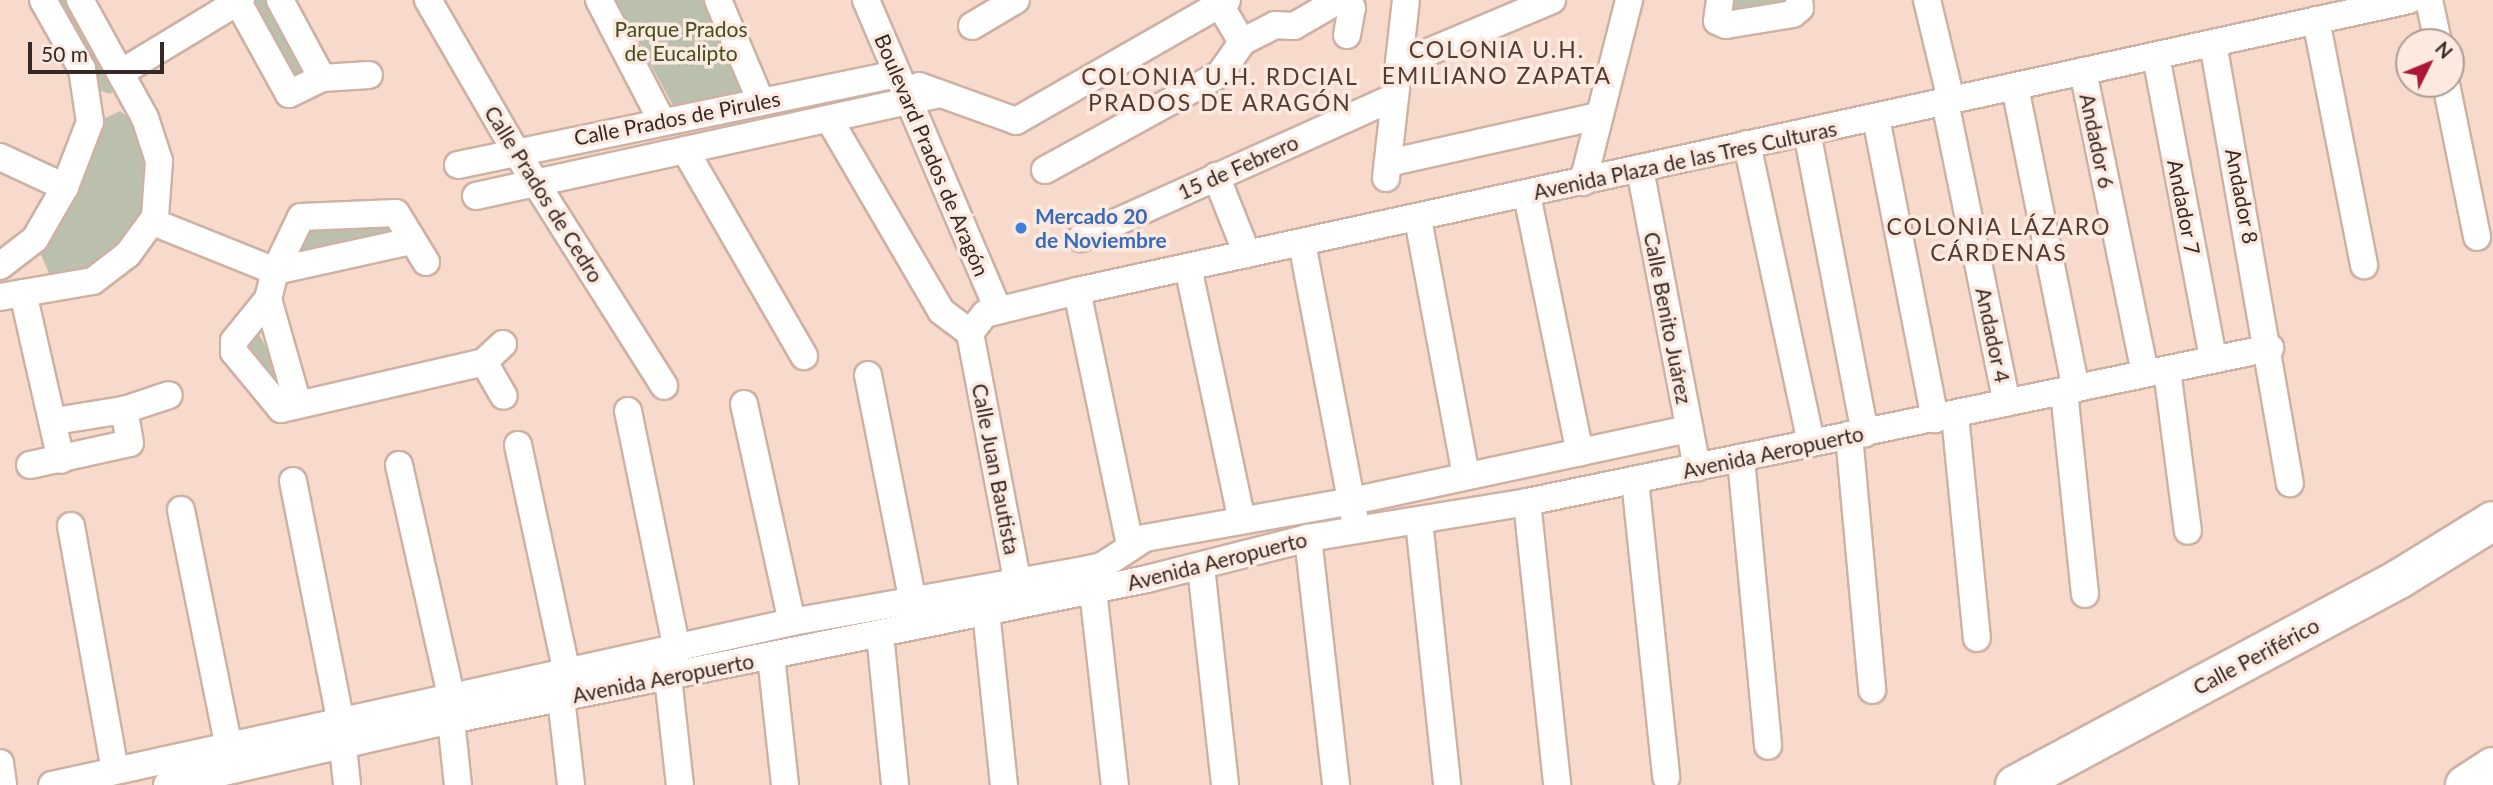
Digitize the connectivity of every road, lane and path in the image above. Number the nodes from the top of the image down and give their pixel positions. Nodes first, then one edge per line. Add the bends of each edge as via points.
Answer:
1 (43, 0) edge
2 (80, 0) edge
3 (280, 0) edge
4 (428, 0) edge
5 (599, 0) edge
6 (718, 0) edge
7 (866, 0) edge
8 (1016, 0) edge
9 (1339, 0) edge
10 (1348, 0) edge
11 (1406, 0) edge
12 (1552, 0) edge
13 (1629, 0) edge
14 (1720, 0) edge
15 (1798, 0) edge
16 (1927, 0) edge
17 (2409, 0) edge
18 (2429, 0) edge
19 (239, 1) edge
20 (1224, 2) edge
21 (2356, 5) edge
22 (1189, 9) edge
23 (2316, 20) junction
24 (972, 26) dead end
25 (2435, 28) edge
26 (1347, 35) dead end
27 (1242, 42) junction
28 (2213, 43) junction
29 (2156, 56) junction
30 (1400, 64) junction
31 (2083, 71) junction
32 (122, 72) junction
33 (897, 74) junction
34 (369, 75) dead end
35 (322, 78) junction
36 (2015, 87) junction
37 (935, 95) junction
38 (1395, 97) junction
39 (2449, 98) edge
40 (908, 100) junction
41 (1948, 101) junction
42 (761, 102) junction
43 (1598, 116) junction
44 (145, 118) junction
45 (1876, 118) junction
46 (829, 119) junction
47 (662, 121) junction
48 (90, 122) junction
49 (1807, 132) junction
50 (1747, 144) junction
51 (515, 150) junction
52 (685, 150) junction
53 (0, 157) edge
54 (458, 165) dead end
55 (1640, 169) junction
56 (1045, 170) dead end
57 (1216, 176) junction
58 (536, 182) junction
59 (1583, 182) junction
60 (65, 187) junction
61 (1527, 195) junction
62 (476, 196) dead end
63 (1418, 219) junction
64 (153, 222) junction
65 (2477, 237) dead end
66 (1081, 238) dead end
67 (35, 239) junction
68 (1302, 243) junction
69 (1247, 254) junction
70 (2364, 265) dead end
71 (0, 266) edge
72 (1188, 267) junction
73 (275, 271) junction
74 (63, 289) junction
75 (1077, 291) junction
76 (12, 295) edge
77 (268, 299) junction
78 (998, 310) junction
79 (970, 333) junction
80 (502, 344) dead end
81 (2270, 348) junction
82 (804, 356) dead end
83 (2213, 359) junction
84 (484, 362) junction
85 (2156, 372) junction
86 (868, 375) dead end
87 (664, 386) dead end
88 (2070, 390) junction
89 (169, 395) dead end
90 (504, 396) dead end
91 (2007, 403) junction
92 (298, 404) junction
93 (744, 404) dead end
94 (124, 410) junction
95 (628, 411) dead end
96 (1945, 417) junction
97 (55, 421) junction
98 (1689, 429) junction
99 (1857, 434) junction
100 (1811, 443) junction
101 (518, 445) dead end
102 (1580, 453) junction
103 (1741, 459) junction
104 (61, 460) junction
105 (30, 465) dead end
106 (399, 465) dead end
107 (1697, 468) junction
108 (1466, 475) junction
109 (1635, 480) junction
110 (293, 481) dead end
111 (2290, 483) dead end
112 (1352, 500) junction
113 (1527, 502) junction
114 (181, 510) dead end
115 (1242, 520) junction
116 (1419, 521) junction
117 (2493, 521) edge
118 (71, 526) dead end
119 (2188, 531) dead end
120 (1357, 532) junction
121 (1308, 538) junction
122 (1130, 545) junction
123 (1201, 567) junction
124 (1093, 590) junction
125 (1019, 592) junction
126 (2085, 594) dead end
127 (912, 598) junction
128 (986, 611) junction
129 (792, 622) junction
130 (880, 634) junction
131 (1977, 638) dead end
132 (677, 650) junction
133 (771, 656) junction
134 (668, 677) junction
135 (564, 685) junction
136 (1872, 690) dead end
137 (451, 708) junction
138 (341, 732) junction
139 (228, 744) junction
140 (1768, 746) dead end
141 (0, 763) edge
142 (2493, 767) edge
143 (115, 770) junction
144 (1666, 777) dead end
145 (219, 778) edge
146 (4, 785) edge
147 (52, 785) edge
148 (167, 785) edge
149 (347, 785) edge
150 (458, 785) edge
151 (571, 785) edge
152 (680, 785) edge
153 (785, 785) edge
154 (895, 785) edge
155 (1004, 785) edge
156 (1115, 785) edge
157 (1225, 785) edge
158 (1336, 785) edge
159 (1447, 785) edge
160 (1557, 785) edge
161 (2015, 785) edge
162 (2465, 785) edge

1 - 48 street via 82,69
2 - 32 street
3 - 35 street
4 - 51 street, Calle Prados de Cedro
5 - 47 street
6 - 42 street
7 - 33 street, Boulevard Prados de Aragón
8 - 24 street
9 - 27 street via 1294,26 1275,25
10 - 26 street via 1352,8
11 - 30 street
12 - 30 street
13 - 43 street
14 - 15 street via 1717,21 1726,26 1793,14 1800,8
16 - 41 street, Andador 4
17 - 21 street, Avenida Plaza de las Tres Culturas
18 - 25 street
19 - 32 street
19 - 35 street via 287,92 293,94
20 - 22 street
20 - 27 street
21 - 23 street, Avenida Plaza de las Tres Culturas
22 - 37 street via 1016,121
23 - 28 street, Avenida Plaza de las Tres Culturas
23 - 70 street
27 - 56 street via 1220,74
28 - 29 street, Avenida Plaza de las Tres Culturas
28 - 81 street, Andador 8
29 - 31 street, Avenida Plaza de las Tres Culturas
29 - 83 street, Andador 7
30 - 38 street
31 - 36 street, Avenida Plaza de las Tres Culturas
31 - 85 street, Andador 6
32 - 44 street
33 - 37 street
33 - 40 street, Boulevard Prados de Aragón
33 - 42 street, Calle Prados de Pirules
34 - 35 street
36 - 41 street, Avenida Plaza de las Tres Culturas
36 - 88 street
37 - 40 street, Calle Prados de Pirules
38 - 43 street via 1387,172
38 - 57 street, 15 de Febrero
39 - 65 street
40 - 46 street, Calle Prados de Pirules
40 - 78 street, Boulevard Prados de Aragón
41 - 45 street, Avenida Plaza de las Tres Culturas
41 - 91 street, Andador 4
42 - 47 street, Calle Prados de Pirules
43 - 59 street
44 - 48 street via 119,100 99,109
44 - 64 street via 159,161 160,191
45 - 49 street, Avenida Plaza de las Tres Culturas
45 - 96 street
46 - 52 street, Calle Prados de Pirules
46 - 79 street via 941,311
47 - 51 street, Calle Prados de Pirules
48 - 60 street
49 - 50 street, Avenida Plaza de las Tres Culturas
49 - 99 street
50 - 55 street, Avenida Plaza de las Tres Culturas
50 - 100 street
51 - 54 street, Calle Prados de Pirules
51 - 58 street, Calle Prados de Cedro
52 - 58 street, Calle Prados de Pirules
52 - 82 street
53 - 60 street
55 - 59 street, Avenida Plaza de las Tres Culturas
55 - 98 street, Calle Benito Juárez
57 - 66 street, 15 de Febrero
57 - 69 street
58 - 62 street, Calle Prados de Pirules
58 - 87 street, Calle Prados de Cedro
59 - 61 street, Avenida Plaza de las Tres Culturas
60 - 67 street
61 - 63 street, Avenida Plaza de las Tres Culturas
61 - 102 street
63 - 68 street, Avenida Plaza de las Tres Culturas
63 - 108 street
64 - 73 street
64 - 74 street via 111,269 93,281
67 - 71 street
67 - 74 street via 36,272
68 - 69 street, Avenida Plaza de las Tres Culturas
68 - 112 street
69 - 72 street, Avenida Plaza de las Tres Culturas
72 - 75 street, Avenida Plaza de las Tres Culturas
72 - 115 street
73 - 73 street via 419,251 396,213 304,216
73 - 77 street
74 - 76 street
75 - 78 street, Avenida Plaza de las Tres Culturas
75 - 122 street
76 - 97 street
77 - 92 street
77 - 92 street via 232,348 277,407
78 - 79 street, Avenida Plaza de las Tres Culturas via 985,314
79 - 125 street, Calle Juan Bautista
80 - 84 street
81 - 83 street, Avenida Aeropuerto
81 - 111 street, Andador 8
83 - 85 street, Avenida Aeropuerto
84 - 90 street
84 - 92 street
85 - 88 street, Avenida Aeropuerto
85 - 119 street, Andador 6
86 - 127 street
88 - 91 street, Avenida Aeropuerto
88 - 126 street
89 - 94 street
91 - 96 street, Avenida Aeropuerto
93 - 129 street
94 - 97 street
94 - 104 street via 132,441
95 - 132 street
96 - 99 street, Avenida Aeropuerto
96 - 131 street
97 - 104 street
98 - 102 street, Avenida Aeropuerto
98 - 107 street, Calle Benito Juárez
99 - 100 street, Avenida Aeropuerto
99 - 136 street
100 - 103 street, Avenida Aeropuerto
101 - 135 street
102 - 108 street, Avenida Aeropuerto
103 - 107 street, Avenida Aeropuerto
103 - 140 street
104 - 105 street
106 - 137 street
107 - 109 street, Avenida Aeropuerto
108 - 112 street, Avenida Aeropuerto
109 - 113 street, Avenida Aeropuerto
109 - 144 street
110 - 138 street
112 - 115 street, Avenida Aeropuerto
112 - 120 street
113 - 116 street, Avenida Aeropuerto
113 - 160 street
114 - 139 street
115 - 122 street, Avenida Aeropuerto via 1144,538
116 - 120 street, Avenida Aeropuerto
116 - 159 street
117 - 161 highway, Calle Periférico via 2399,579
118 - 143 street
120 - 121 street, Avenida Aeropuerto
121 - 123 street, Avenida Aeropuerto
121 - 158 street
122 - 125 street, Avenida Aeropuerto via 1102,566
123 - 124 street, Avenida Aeropuerto
123 - 157 street
124 - 125 street, Avenida Aeropuerto
124 - 156 street
125 - 127 street, Avenida Aeropuerto
125 - 128 street, Avenida Aeropuerto
127 - 129 street, Avenida Aeropuerto
128 - 130 street, Avenida Aeropuerto
128 - 155 street
129 - 132 street, Avenida Aeropuerto
130 - 133 street, Avenida Aeropuerto
130 - 154 street
132 - 134 street
132 - 135 street, Avenida Aeropuerto
133 - 134 street, Avenida Aeropuerto
133 - 153 street
134 - 135 street, Avenida Aeropuerto
134 - 152 street
135 - 137 street, Avenida Aeropuerto
135 - 151 street
137 - 138 street, Avenida Aeropuerto
137 - 150 street
138 - 139 street, Avenida Aeropuerto
138 - 145 street, Avenida Aeropuerto
138 - 149 street
139 - 143 street, Avenida Aeropuerto
141 - 146 street
142 - 162 highway
143 - 147 street, Avenida Aeropuerto
145 - 148 street, Avenida Aeropuerto

